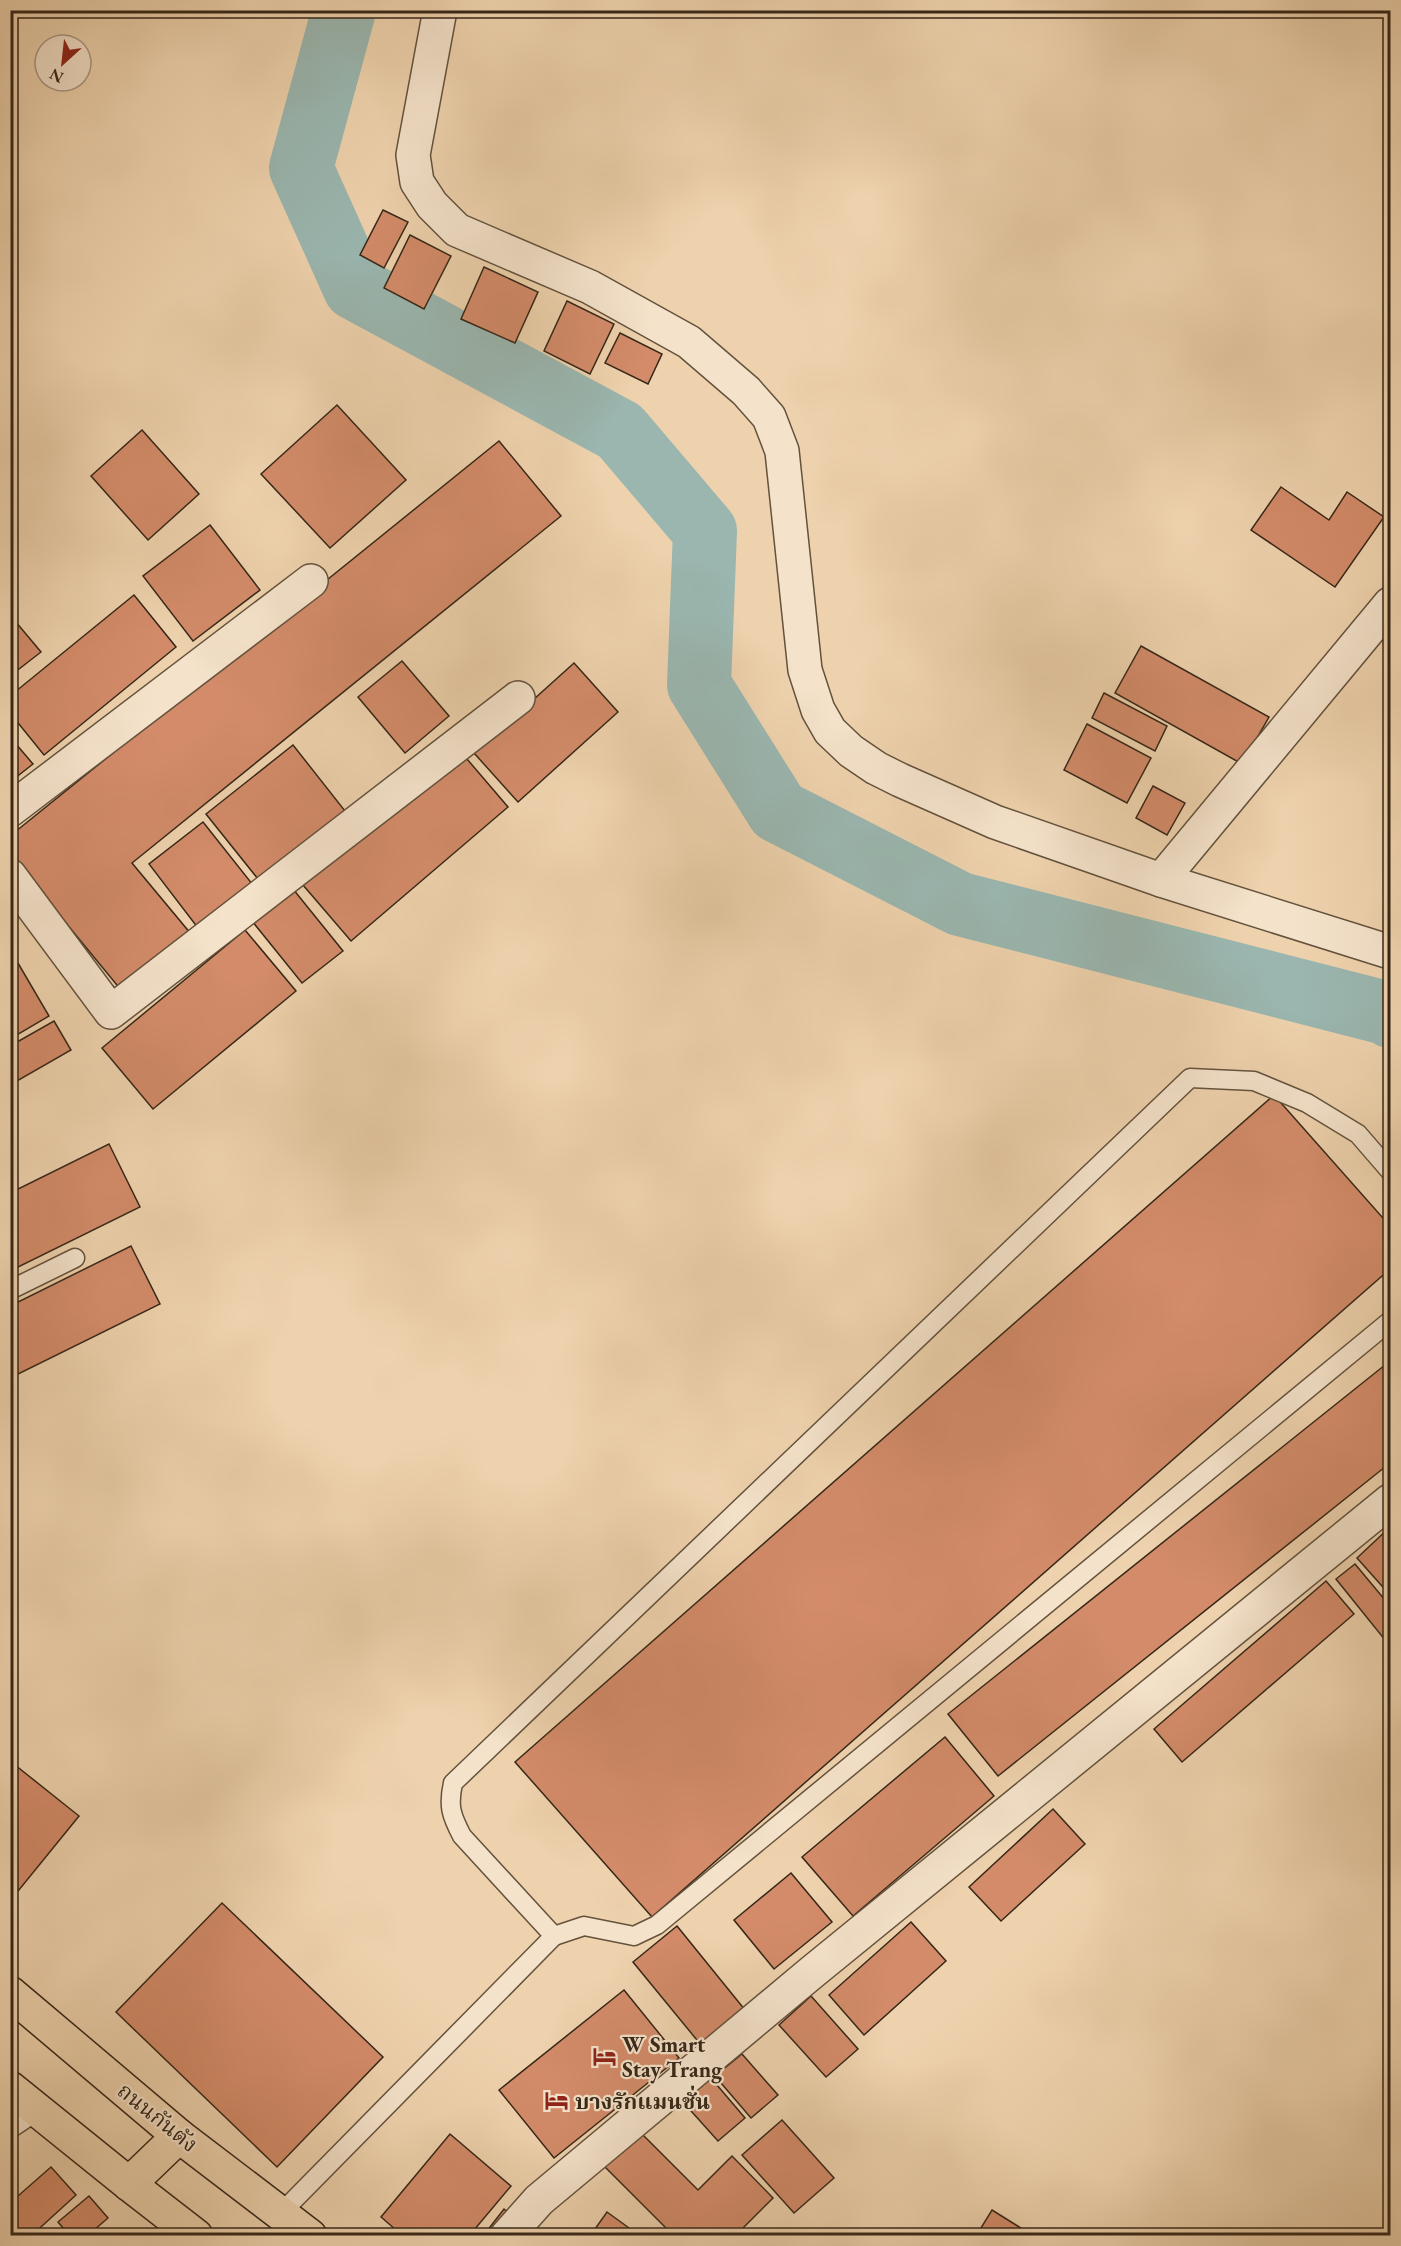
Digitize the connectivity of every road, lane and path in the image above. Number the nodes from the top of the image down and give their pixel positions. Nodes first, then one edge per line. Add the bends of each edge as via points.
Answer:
1 (440, 10) edge
2 (311, 581) dead end
3 (1390, 604) edge
4 (518, 698) dead end
5 (10, 810) edge
6 (10, 876) edge
7 (1161, 880) junction
8 (1390, 952) edge
9 (1390, 1171) edge
10 (75, 1258) dead end
11 (10, 1290) edge
12 (1390, 1321) edge
13 (1390, 1501) edge
14 (554, 1936) junction
15 (10, 1993) edge
16 (17, 2105) edge
17 (179, 2136) junction
18 (129, 2184) junction
19 (281, 2213) junction
20 (196, 2235) edge
21 (310, 2235) edge
22 (507, 2235) edge

1 - 7 street via 413,155 417,182 432,205 457,230 590,287 689,342 747,391 770,417 782,451 805,670 818,710 830,731 876,768 900,780 996,822
2 - 5 street
3 - 7 street
4 - 6 street via 111,1012
7 - 8 street
9 - 14 lane via 1358,1134 1306,1103 1254,1081 1190,1078 453,1783 449,1800 462,1836
10 - 11 lane
12 - 14 lane via 657,1925 634,1936 584,1926
13 - 22 street via 801,1980 539,2200
14 - 19 lane
15 - 17 main road, ถนนกันตัง
16 - 18 main road
17 - 18 main road
17 - 19 main road, ถนนกันตัง
18 - 20 main road
19 - 21 main road, ถนนกันตัง

